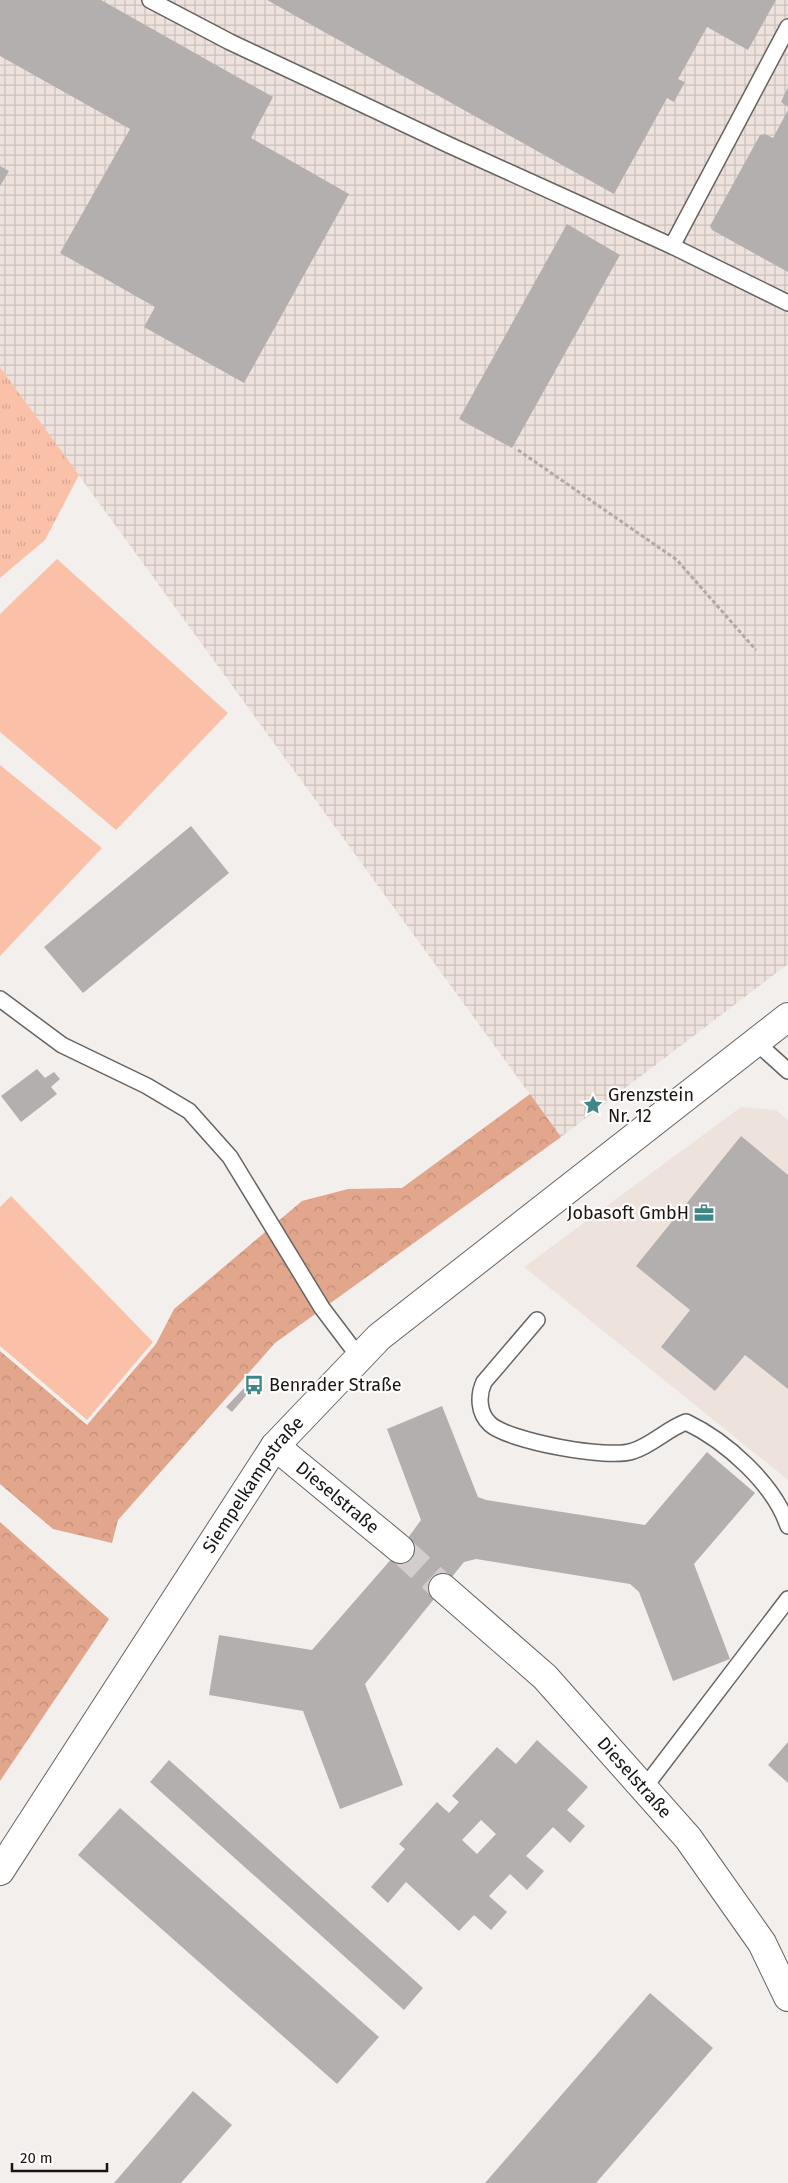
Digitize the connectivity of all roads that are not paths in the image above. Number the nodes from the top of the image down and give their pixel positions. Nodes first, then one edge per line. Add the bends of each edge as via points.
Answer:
1 (150, 0) edge
2 (788, 27) edge
3 (672, 246) junction
4 (788, 303) edge
5 (0, 999) edge
6 (788, 1017) edge
7 (757, 1043) junction
8 (788, 1071) edge
9 (537, 1320) dead end
10 (359, 1357) junction
11 (275, 1446) junction
12 (788, 1526) edge
13 (400, 1549) tunnel mouth
14 (444, 1588) tunnel mouth
15 (788, 1599) edge
16 (644, 1788) junction
17 (0, 1870) edge
18 (788, 1997) edge

1 - 3 lane via 466,154
2 - 3 lane
3 - 4 lane
5 - 10 lane via 62,1045 147,1086 189,1112 230,1157 322,1308
6 - 7 street, Siempelkampstraße
7 - 8 lane
7 - 10 street, Siempelkampstraße via 379,1337
9 - 12 lane via 478,1393 488,1423 514,1437 616,1454 632,1452 686,1422 735,1455 760,1479 783,1511
10 - 11 street, Siempelkampstraße
11 - 13 street, Dieselstraße
11 - 17 street, Siempelkampstraße
14 - 16 street, Dieselstraße via 545,1677
15 - 16 lane
16 - 18 street, Dieselstraße via 688,1838 762,1943

